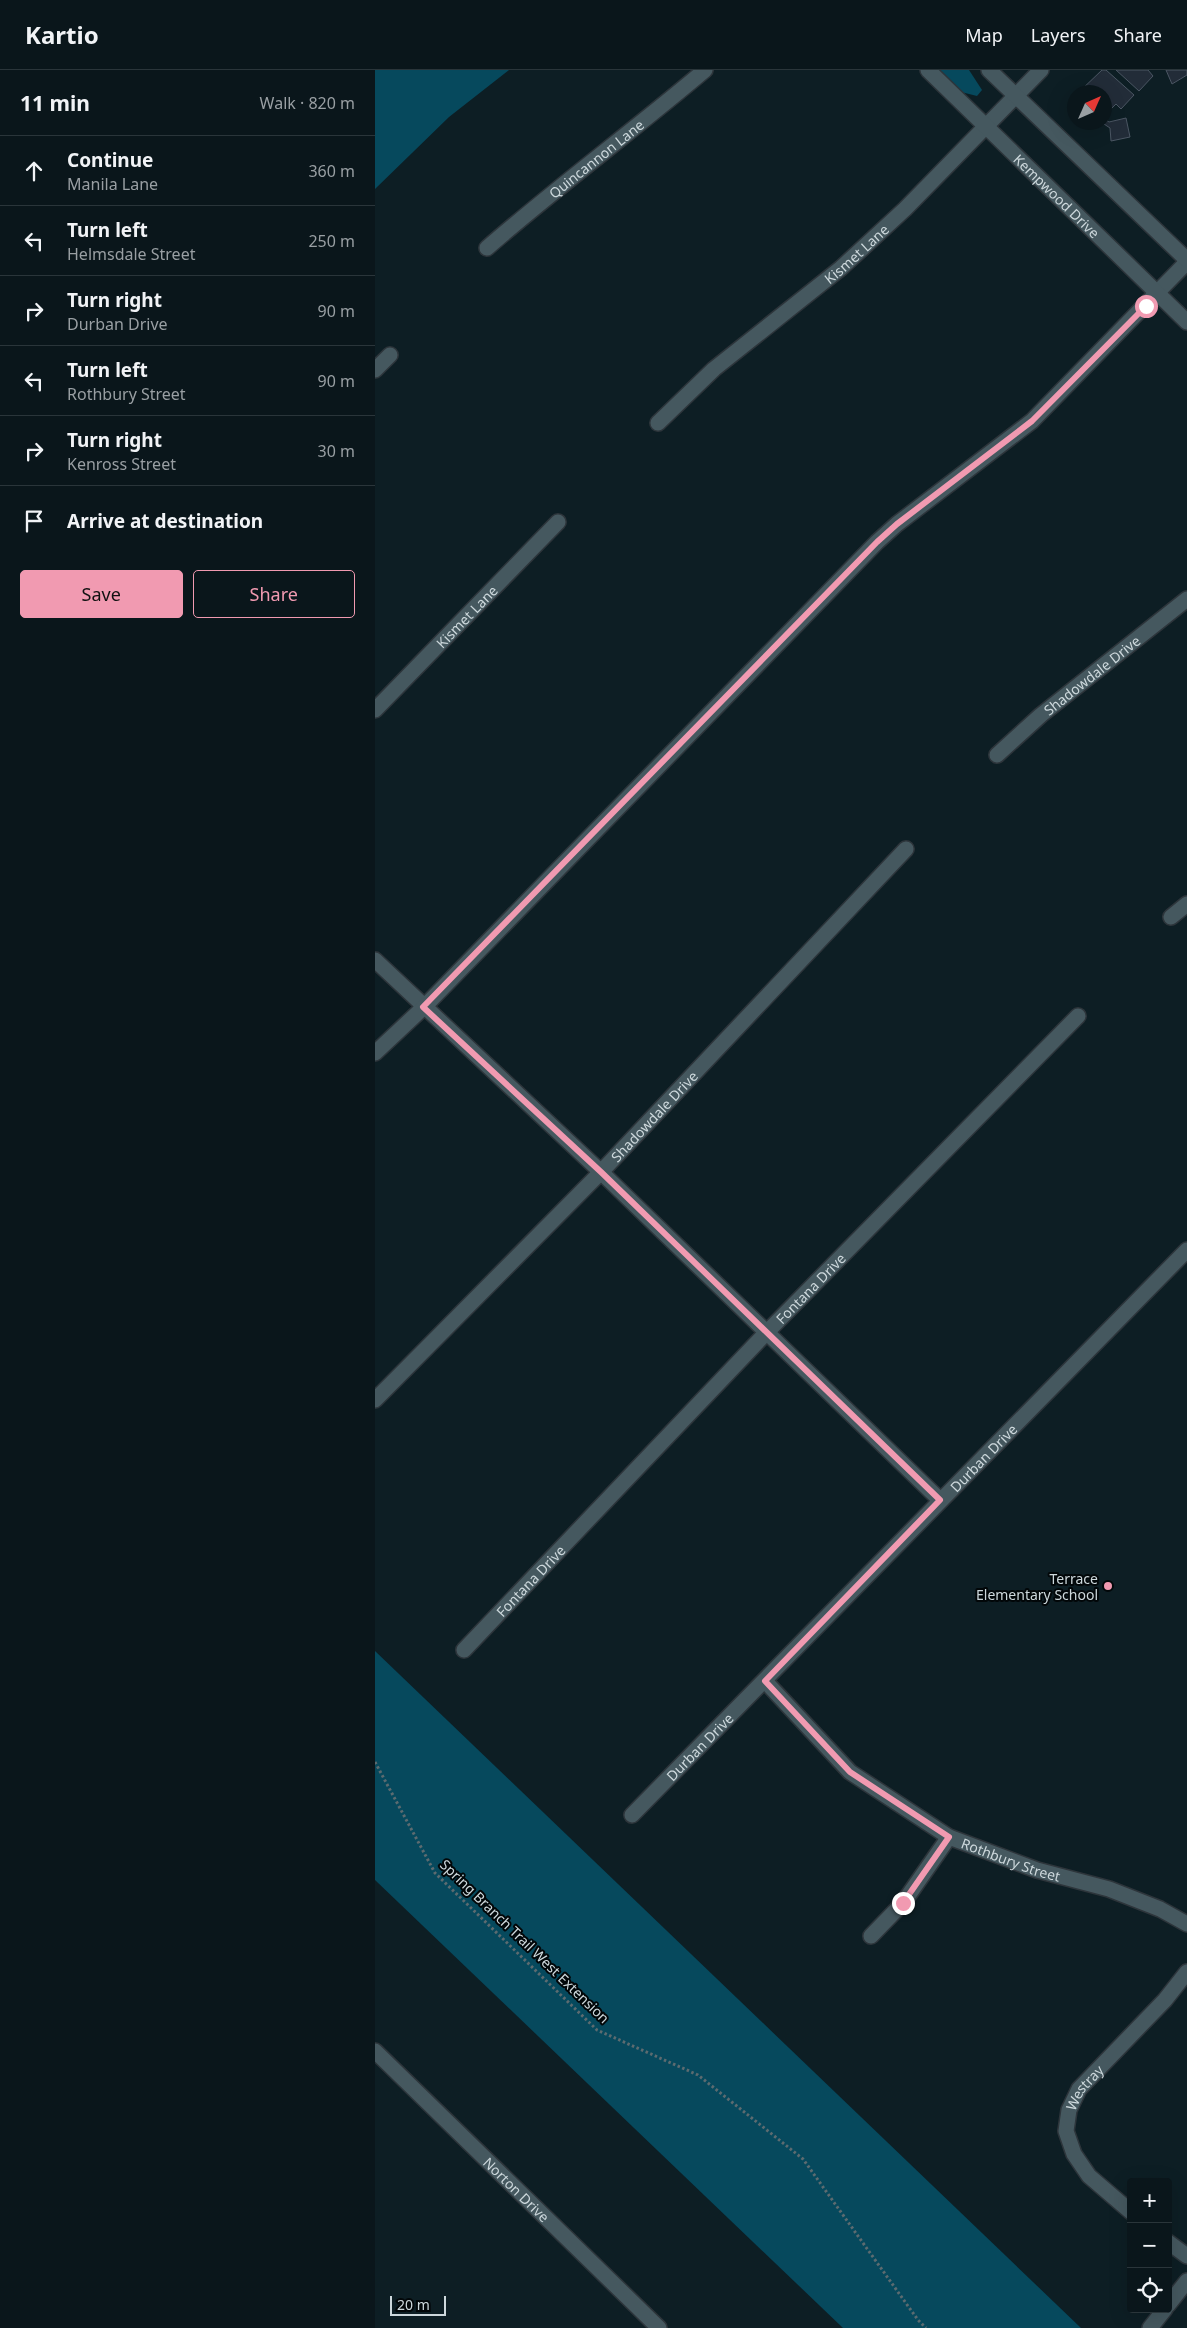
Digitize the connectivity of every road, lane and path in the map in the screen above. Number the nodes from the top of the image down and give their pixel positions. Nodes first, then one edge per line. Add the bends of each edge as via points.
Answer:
1 (705, 70) edge
2 (928, 70) edge
3 (989, 70) edge
4 (1041, 70) edge
5 (1016, 95) junction
6 (987, 126) junction
7 (487, 248) dead end
8 (1187, 261) edge
9 (1157, 294) junction
10 (1187, 322) edge
11 (390, 355) dead end
12 (375, 370) edge
13 (658, 423) dead end
14 (557, 522) dead end
15 (1187, 599) edge
16 (375, 710) edge
17 (997, 755) dead end
18 (906, 850) dead end
19 (1187, 904) edge
20 (1171, 917) dead end
21 (375, 960) edge
22 (423, 1007) junction
23 (1078, 1016) dead end
24 (375, 1053) edge
25 (601, 1172) junction
26 (1187, 1250) edge
27 (767, 1332) junction
28 (375, 1400) edge
29 (940, 1500) junction
30 (464, 1650) dead end
31 (765, 1681) junction
32 (375, 1762) edge
33 (632, 1815) dead end
34 (949, 1837) junction
35 (1187, 1924) edge
36 (871, 1936) dead end
37 (1187, 1972) edge
38 (375, 2051) edge
39 (1127, 2209) edge
40 (1172, 2245) edge
41 (1187, 2256) edge
42 (1187, 2281) edge
43 (1172, 2300) edge
44 (1162, 2313) edge
45 (659, 2328) edge
46 (926, 2328) edge
47 (1150, 2328) edge

1 - 7 street, Quincannon Lane via 549,194
2 - 6 street, Kempwood Drive
3 - 5 street
4 - 5 street, Kismet Lane
5 - 6 street, Kismet Lane
5 - 8 street
6 - 9 street, Kempwood Drive
6 - 13 street, Kismet Lane via 841,268 714,370
8 - 9 street
9 - 10 street, Kempwood Drive
9 - 22 street via 1032,421 877,542
11 - 12 street
14 - 16 street, Kismet Lane
15 - 17 street, Shadowdale Drive
18 - 25 street, Shadowdale Drive
19 - 20 street
21 - 22 street
22 - 24 street
22 - 25 street
23 - 27 street, Fontana Drive
25 - 27 street
25 - 28 street, Shadowdale Drive
26 - 29 street, Durban Drive
27 - 29 street
27 - 30 street, Fontana Drive
29 - 31 street, Durban Drive
31 - 33 street, Durban Drive
31 - 34 street, Rothbury Street via 850,1772
32 - 46 path, Spring Branch Trail West Extension via 435,1872 597,2030 698,2075 803,2158
34 - 35 street, Rothbury Street via 1037,1870 1109,1889
34 - 36 street via 903,1903
37 - 39 street, Westray via 1165,2000 1079,2089 1069,2110 1066,2131 1074,2154 1089,2176
38 - 45 street, Norton Drive
40 - 41 street
42 - 43 street
44 - 47 street

